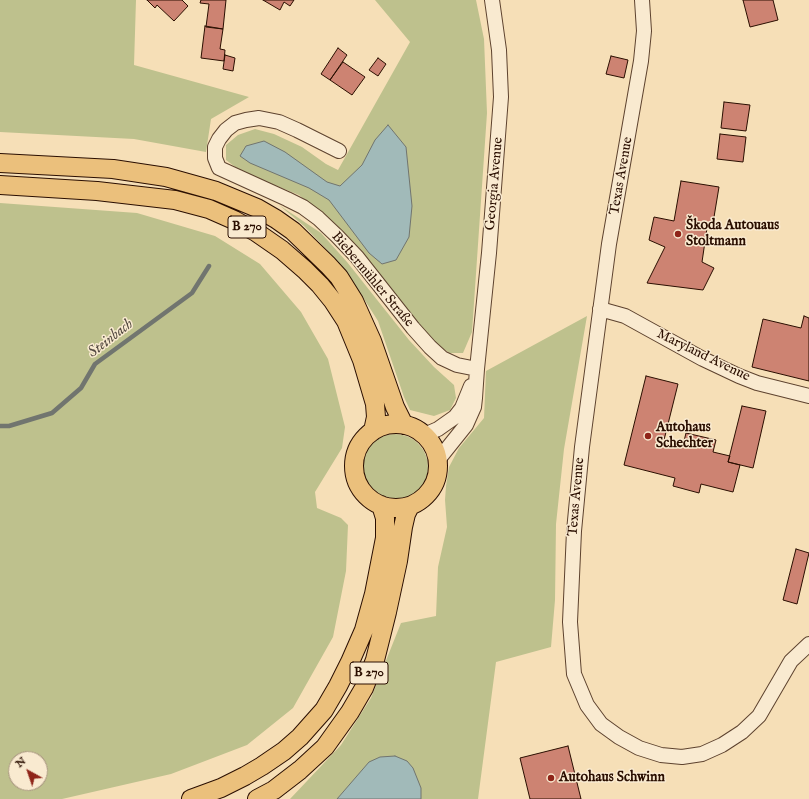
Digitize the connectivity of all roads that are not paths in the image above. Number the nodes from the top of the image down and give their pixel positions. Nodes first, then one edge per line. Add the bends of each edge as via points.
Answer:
1 (492, 0) edge
2 (642, 0) edge
3 (339, 151) dead end
4 (0, 163) edge
5 (0, 185) edge
6 (600, 309) junction
7 (477, 369) junction
8 (809, 396) edge
9 (404, 424) junction
10 (373, 431) junction
11 (424, 435) junction
12 (438, 460) junction
13 (381, 505) junction
14 (410, 506) junction
15 (809, 644) edge
16 (191, 799) edge
17 (257, 799) edge

1 - 7 street, Georgia Avenue via 501,97
2 - 6 street, Texas Avenue via 644,31 641,61
3 - 7 street, Biebermühler Straße via 279,122 259,118 235,123 226,130 215,148 215,158 220,168 303,207 318,218 357,257 430,348 442,358 457,365
4 - 9 main road, B 270 via 106,169 166,177 216,191 276,219 293,231 328,265 354,301
5 - 10 main road, B 270 via 97,190 174,200 209,209 256,232 282,250 310,275 333,301 346,321 362,360 375,404
6 - 8 street, Maryland Avenue via 625,316 739,376
6 - 15 street, Texas Avenue via 576,508 570,622 574,674 587,705 601,724 639,748 661,755 682,757 702,754 742,732 759,716 791,661
7 - 11 street, Georgia Avenue via 468,397 458,412 445,425
7 - 12 street, Georgia Avenue via 471,416
9 - 10 main road via 388,425
9 - 11 main road
10 - 13 main road via 360,444 354,471 363,492
11 - 12 main road via 435,448
12 - 14 main road via 438,474 433,487 423,498
13 - 14 main road via 393,508
13 - 16 main road, B 270 via 385,518 385,538 364,630 324,710 300,737 262,766 221,788
14 - 17 main road, B 270 via 403,527 375,660 364,688 325,747 274,790

